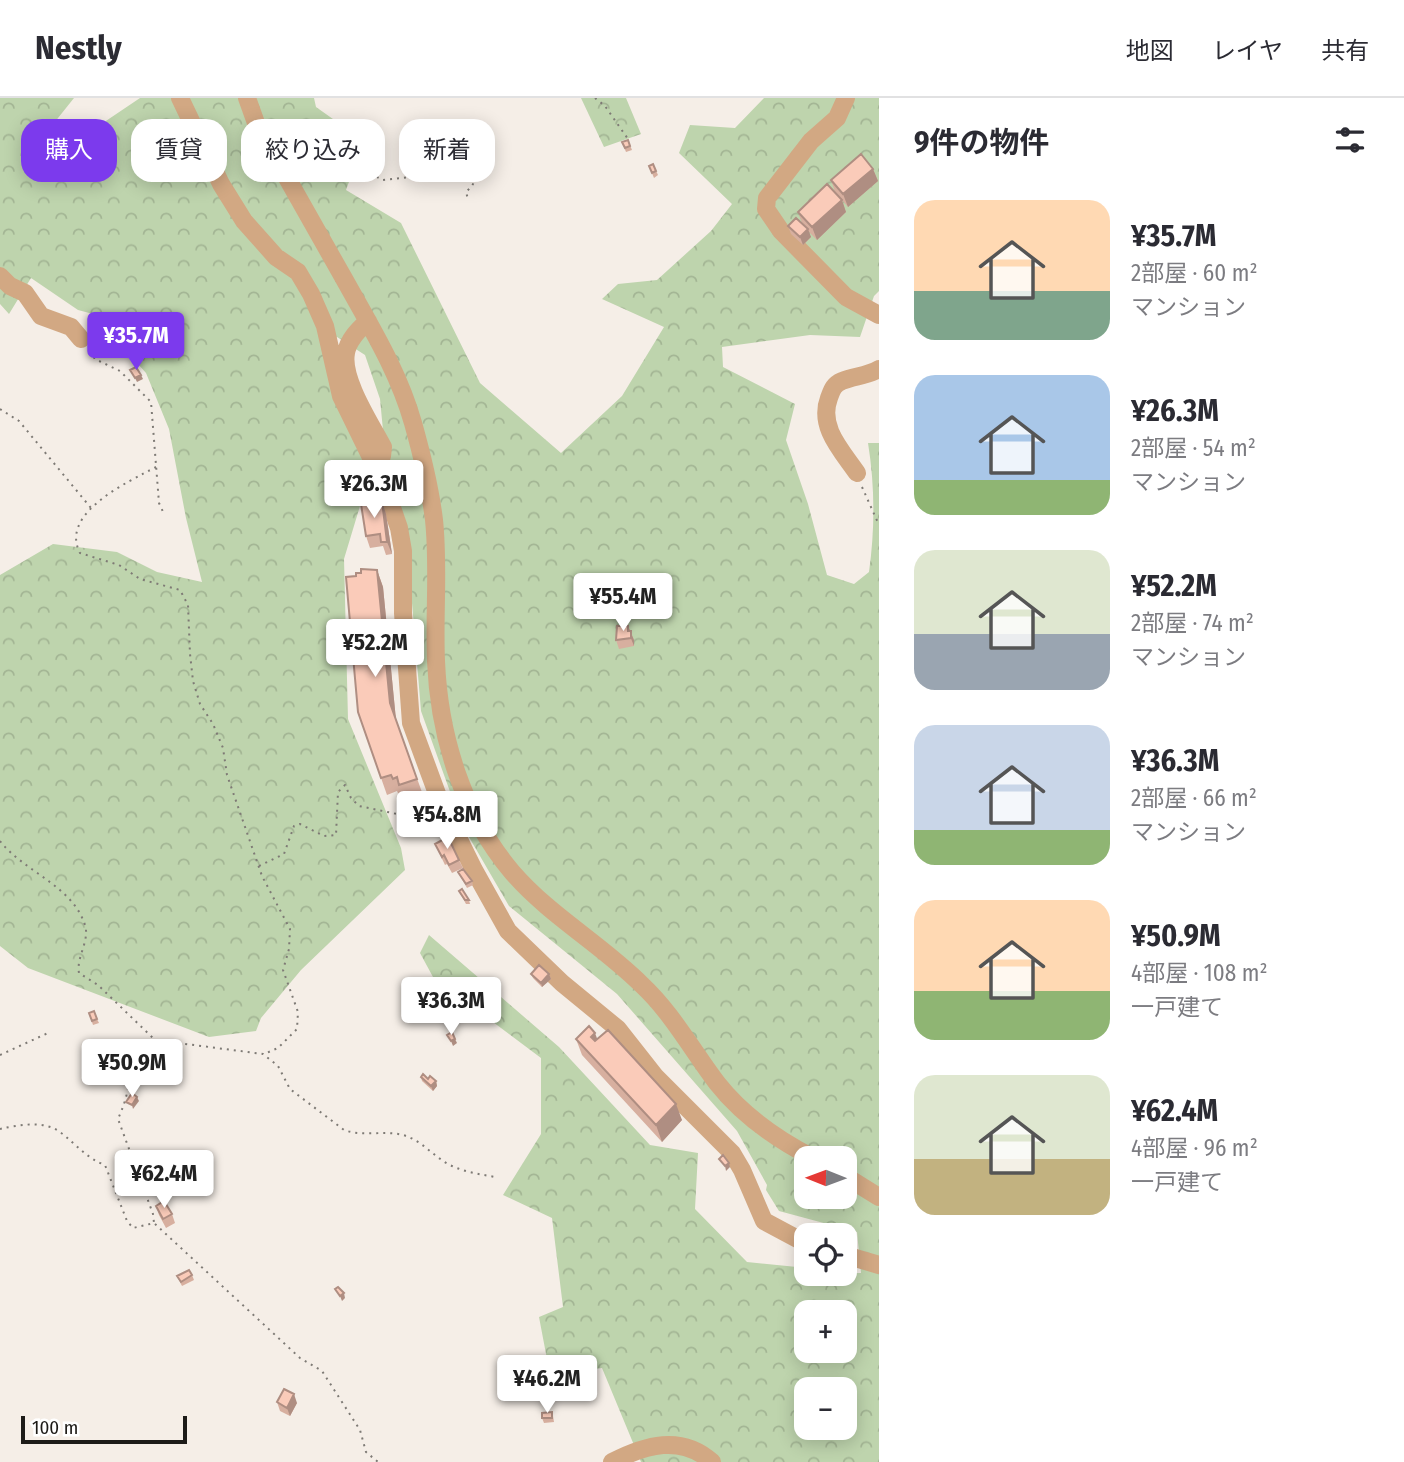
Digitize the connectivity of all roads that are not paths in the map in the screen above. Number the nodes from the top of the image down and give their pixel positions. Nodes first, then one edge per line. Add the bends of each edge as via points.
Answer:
1 (180, 98) edge
2 (247, 98) edge
3 (846, 98) edge
4 (0, 276) edge
5 (879, 315) edge
6 (368, 321) junction
7 (81, 339) road end
8 (879, 369) edge
9 (374, 465) junction
10 (857, 473) road end
11 (794, 1147) edge
12 (858, 1184) edge
13 (879, 1197) edge
14 (794, 1237) edge
15 (857, 1259) edge
16 (879, 1265) edge
17 (612, 1462) edge
18 (712, 1462) edge

1 - 9 street via 244,221 276,257 298,272 311,294 325,326 341,396
2 - 6 street via 256,123
3 - 5 street via 837,118 811,141 767,198 766,209 781,231 846,297
4 - 7 street via 25,293 41,316 71,327
6 - 9 street via 349,342 346,366 383,447
6 - 11 street via 402,389 424,464 433,519 436,661 443,726 475,815 528,889 642,984 739,1108
8 - 10 street via 841,381 833,387 825,407 825,421
9 - 14 street via 393,505 403,551 411,723 439,799 474,870 508,931 618,1029 654,1076 732,1153 764,1221
12 - 13 street
15 - 16 street
17 - 18 street via 662,1444 685,1446

